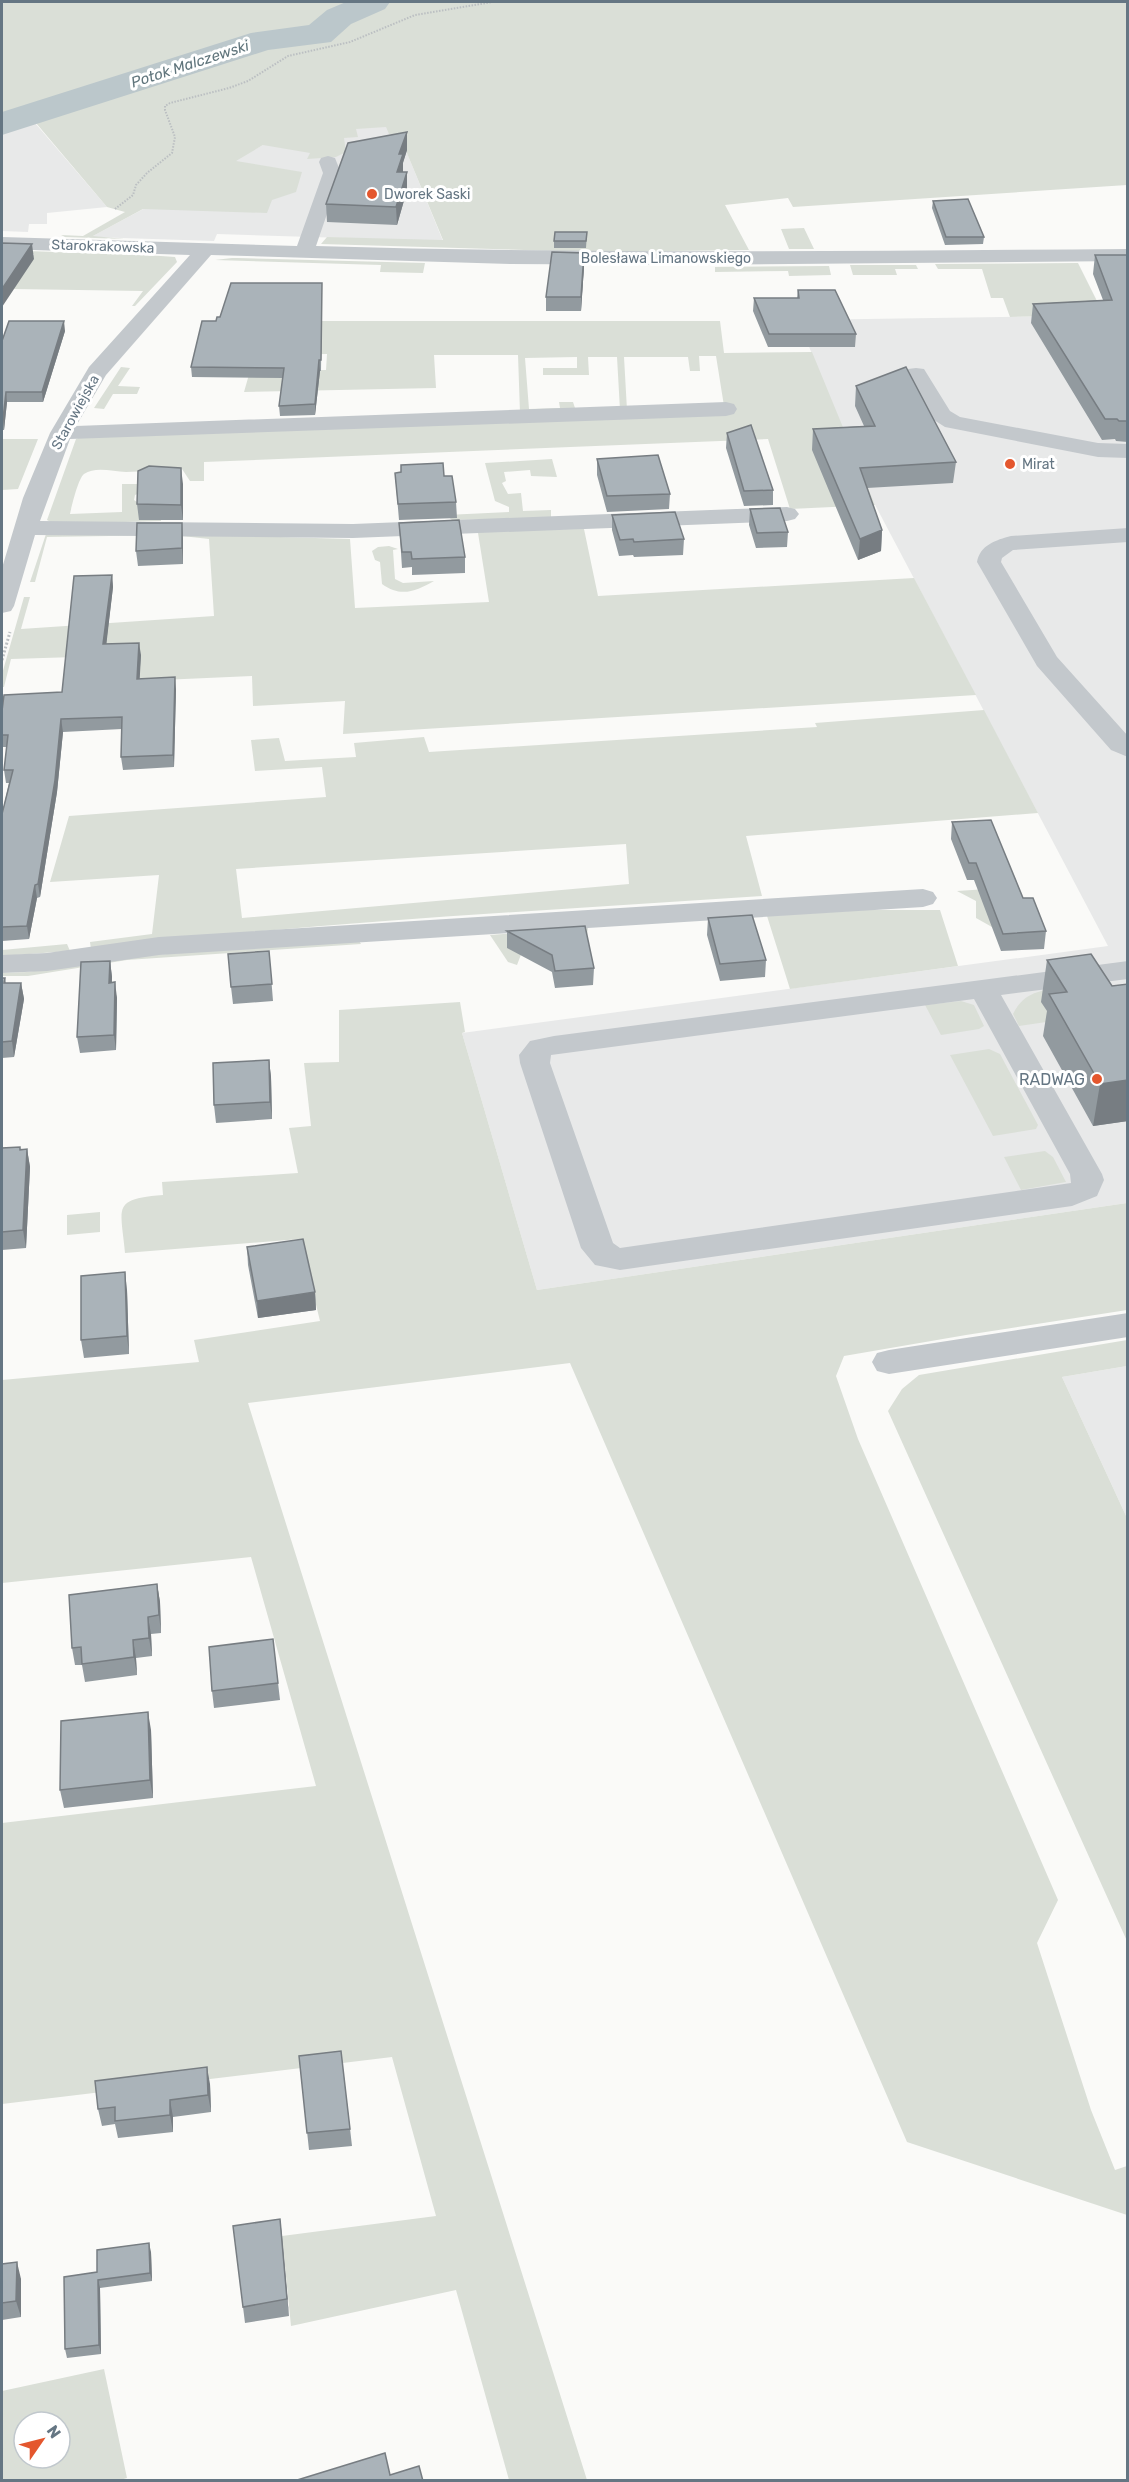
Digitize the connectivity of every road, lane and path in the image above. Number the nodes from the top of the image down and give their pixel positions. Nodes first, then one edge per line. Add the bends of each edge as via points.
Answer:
1 (492, 2) edge
2 (328, 162) dead end
3 (115, 209) dead end
4 (2, 243) edge
5 (205, 250) junction
6 (304, 253) junction
7 (1128, 255) edge
8 (916, 374) dead end
9 (726, 409) dead end
10 (61, 432) junction
11 (1128, 451) edge
12 (787, 514) dead end
13 (27, 528) junction
14 (1128, 535) edge
15 (2, 606) edge
16 (12, 626) dead end
17 (2, 660) edge
18 (1128, 749) edge
19 (923, 898) dead end
20 (2, 964) edge
21 (1128, 970) edge
22 (983, 989) junction
23 (1128, 1325) edge
24 (889, 1362) dead end

1 - 3 path via 415,15 350,42 288,56 229,88 170,103 165,110 175,137 172,153 147,173 136,184 133,195
2 - 6 street via 332,173
4 - 5 street, Starokrakowska
5 - 6 street, Bolesława Limanowskiego
5 - 10 street, Starowiejska via 97,372
6 - 7 street, Bolesława Limanowskiego via 671,259
8 - 11 street via 942,415 960,424 1098,450
9 - 10 street
10 - 13 street, Starowiejska
12 - 13 street via 353,531
13 - 15 street, Starowiejska
14 - 18 street via 1011,543 995,550 989,562 1046,661
16 - 17 path
19 - 20 street via 159,946 47,962
21 - 22 street
22 - 22 street via 1086,1174 1086,1189 1072,1195 620,1259 607,1257 598,1248 533,1058 541,1048
23 - 24 street

